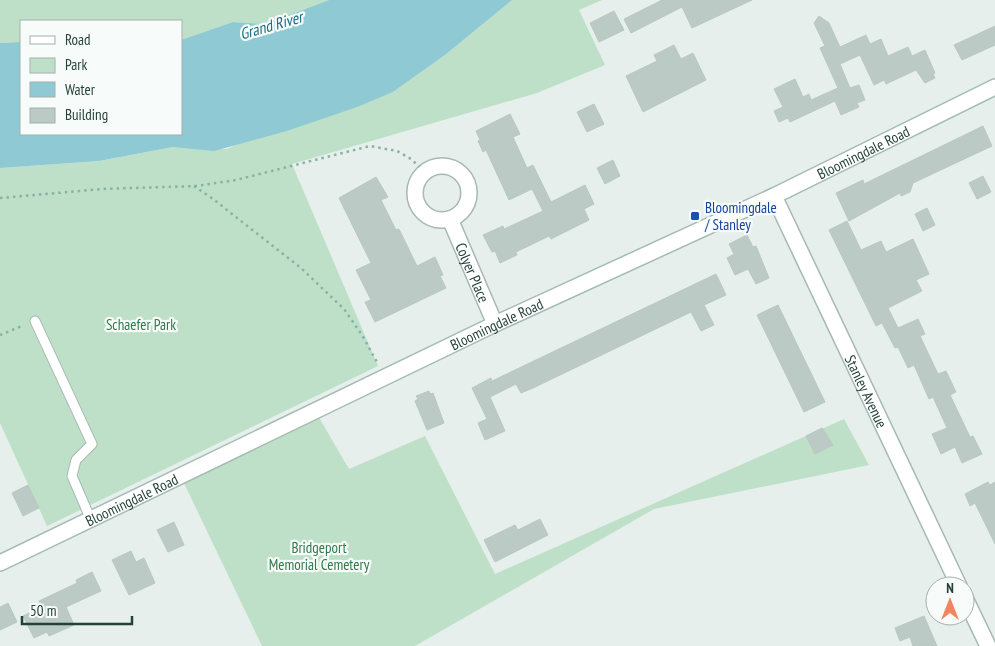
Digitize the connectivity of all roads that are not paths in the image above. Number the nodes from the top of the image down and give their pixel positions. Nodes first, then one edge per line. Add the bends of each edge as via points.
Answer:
1 (995, 87) edge
2 (774, 196) junction
3 (450, 219) junction
4 (35, 321) road end
5 (496, 324) junction
6 (91, 520) junction
7 (0, 564) edge
8 (954, 576) edge
9 (975, 619) edge
10 (988, 646) edge

1 - 2 main road, Bloomingdale Road
2 - 5 main road, Bloomingdale Road
2 - 8 main road, Stanley Avenue
3 - 3 main road via 465,209 469,191 460,173 440,166 426,172 416,187 416,198 420,209 428,216
3 - 5 main road, Colyer Place
4 - 6 lane via 92,444 76,460 72,476
5 - 6 main road, Bloomingdale Road
6 - 7 main road, Bloomingdale Road
9 - 10 main road

